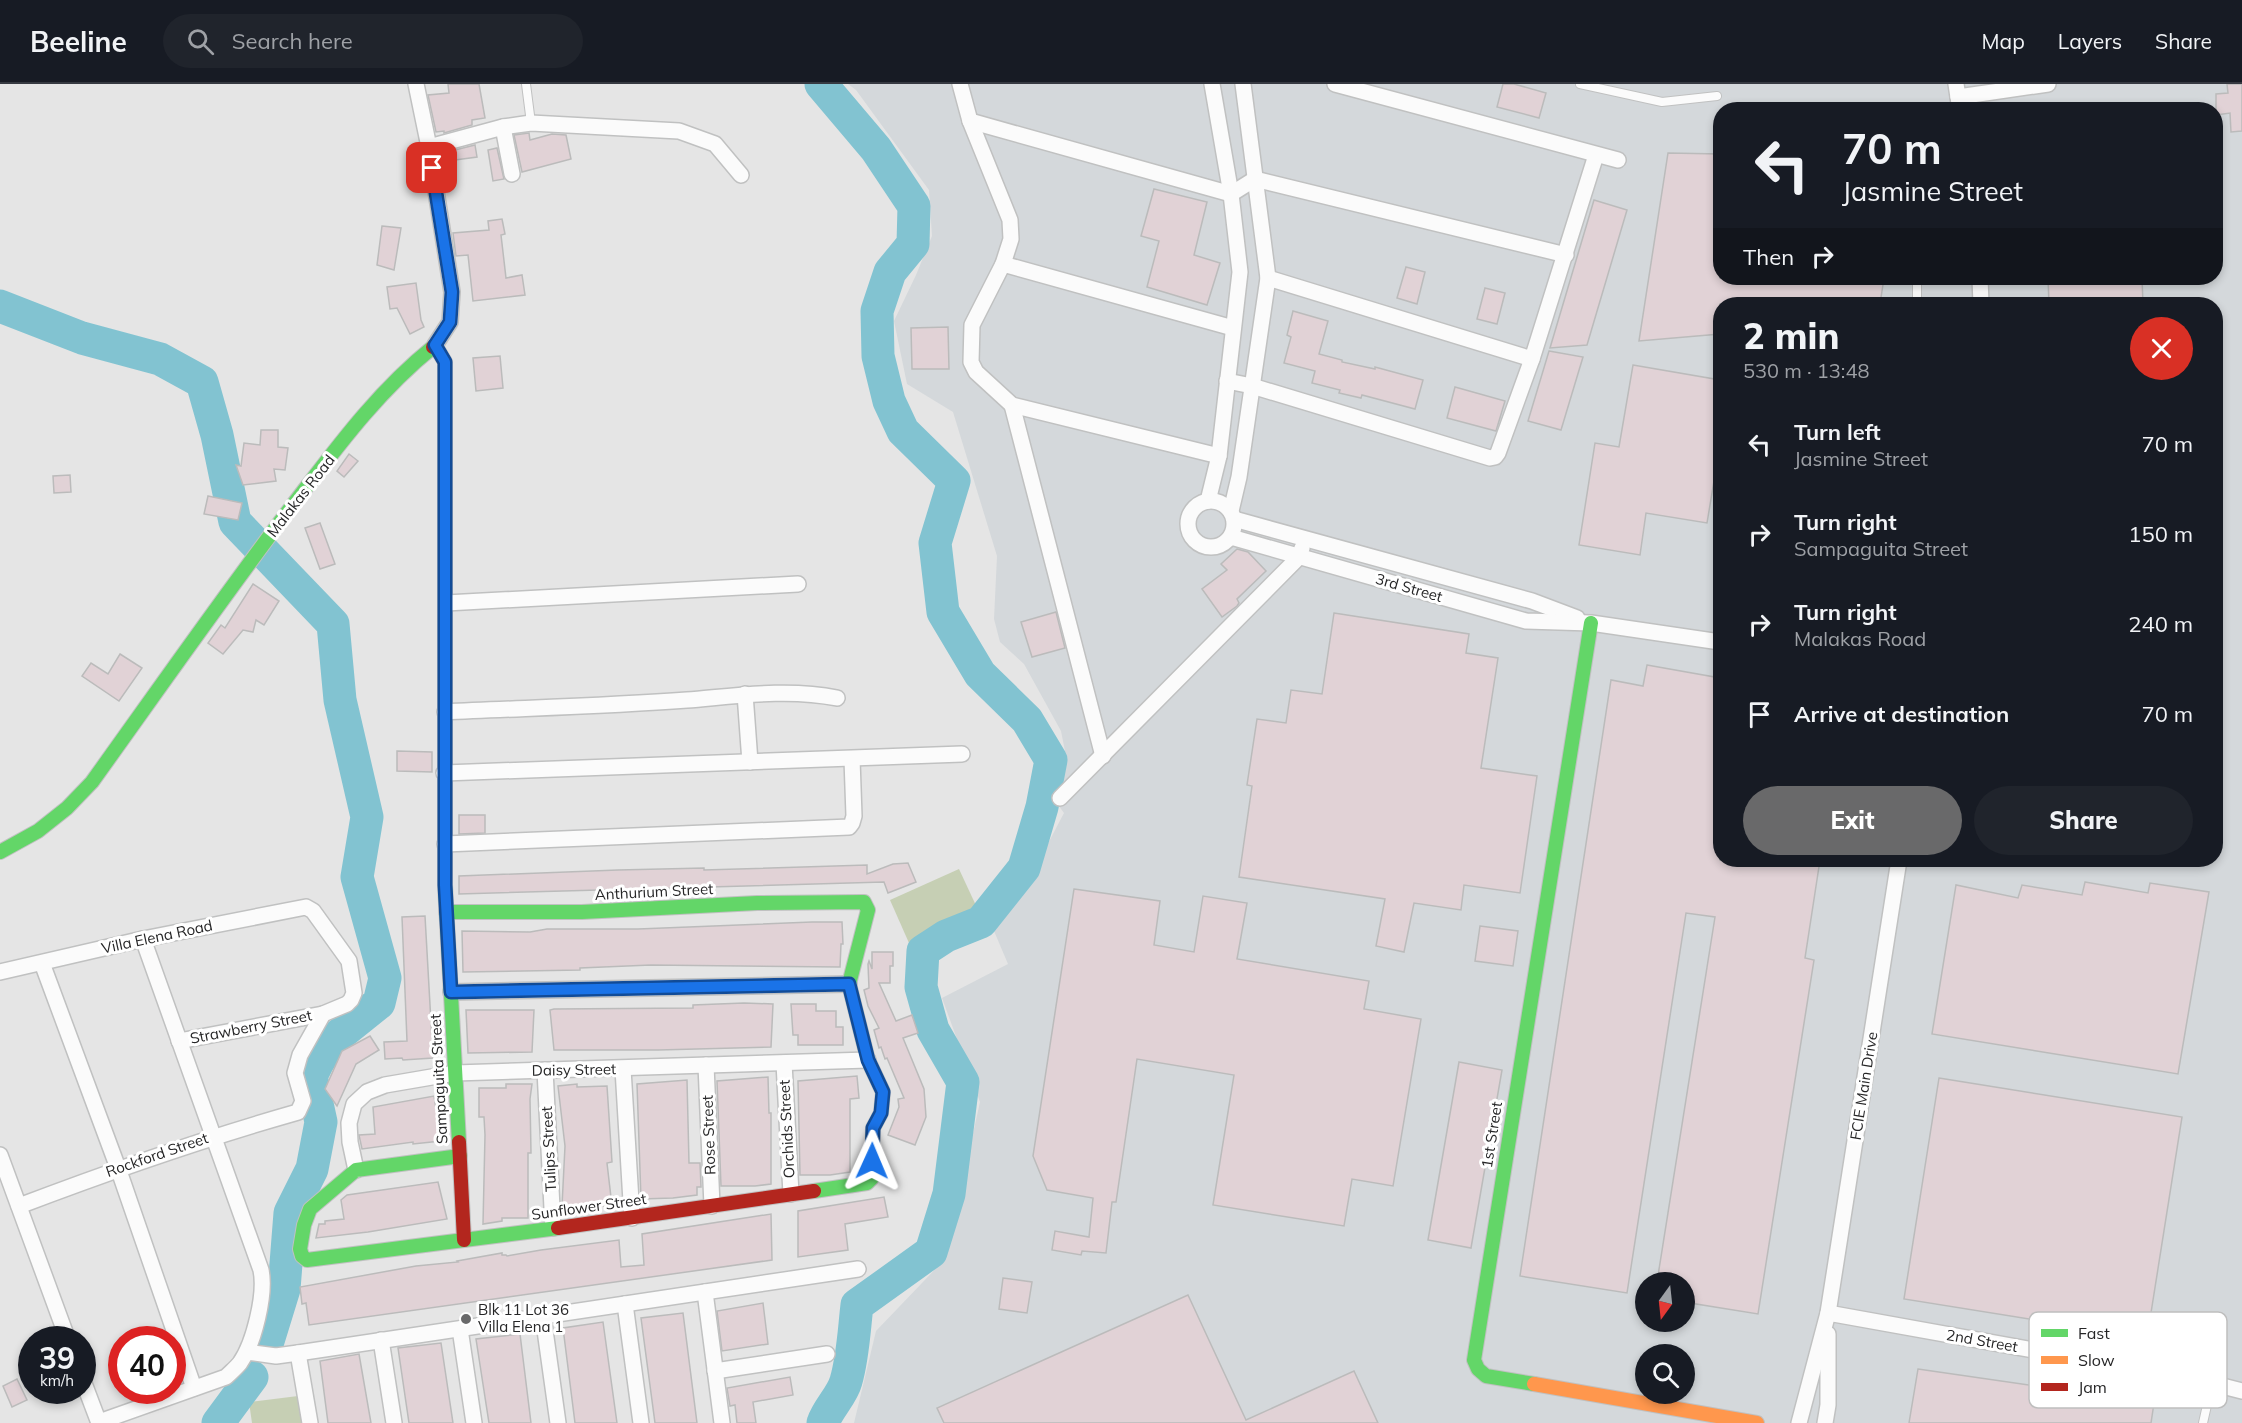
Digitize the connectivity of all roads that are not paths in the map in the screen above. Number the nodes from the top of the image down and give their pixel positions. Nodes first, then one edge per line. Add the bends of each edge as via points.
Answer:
1 (416, 84) edge
2 (526, 84) edge
3 (960, 84) edge
4 (1212, 84) edge
5 (1243, 84) edge
6 (1335, 84) edge
7 (1580, 84) edge
8 (2048, 84) edge
9 (1717, 96) dead end
10 (1958, 97) edge
11 (970, 121) junction
12 (531, 123) junction
13 (503, 127) junction
14 (429, 147) junction
15 (1596, 155) junction
16 (1618, 160) dead end
17 (512, 174) dead end
18 (741, 175) dead end
19 (1256, 179) junction
20 (1231, 194) junction
21 (1566, 255) junction
22 (1003, 264) junction
23 (1268, 278) junction
24 (1233, 328) junction
25 (435, 345) junction
26 (1532, 359) junction
27 (1227, 381) junction
28 (1252, 387) junction
29 (1012, 405) junction
30 (1219, 456) junction
31 (1208, 501) junction
32 (1232, 515) junction
33 (1231, 537) junction
34 (1305, 540) junction
35 (1299, 557) junction
36 (798, 584) dead end
37 (446, 603) junction
38 (1590, 623) junction
39 (1713, 641) edge
40 (745, 694) junction
41 (837, 698) dead end
42 (446, 712) junction
43 (962, 754) dead end
44 (1103, 756) junction
45 (852, 759) junction
46 (750, 762) junction
47 (444, 773) junction
48 (1060, 798) dead end
49 (445, 844) junction
50 (0, 852) edge
51 (1898, 867) edge
52 (313, 911) joint
53 (446, 912) junction
54 (142, 939) junction
55 (42, 963) junction
56 (0, 972) edge
57 (849, 984) junction
58 (451, 992) junction
59 (323, 1014) junction
60 (179, 1041) junction
61 (868, 1060) junction
62 (784, 1063) junction
63 (706, 1065) junction
64 (623, 1069) junction
65 (545, 1070) junction
66 (455, 1073) junction
67 (213, 1136) junction
68 (0, 1155) edge
69 (460, 1156) junction
70 (118, 1168) junction
71 (356, 1170) junction
72 (3, 1173) edge
73 (791, 1194) junction
74 (19, 1206) junction
75 (712, 1206) junction
76 (632, 1218) junction
77 (553, 1228) junction
78 (464, 1240) junction
79 (858, 1269) dead end
80 (705, 1292) junction
81 (625, 1304) junction
82 (1828, 1313) junction
83 (543, 1316) junction
84 (63, 1326) edge
85 (460, 1329) junction
86 (381, 1340) junction
87 (2029, 1350) edge
88 (252, 1353) junction
89 (298, 1353) junction
90 (827, 1354) dead end
91 (715, 1371) junction
92 (2227, 1387) edge
93 (194, 1388) junction
94 (2242, 1391) edge
95 (92, 1404) edge
96 (2206, 1408) edge
97 (99, 1423) edge
98 (310, 1423) edge
99 (394, 1423) edge
100 (474, 1423) edge
101 (558, 1423) edge
102 (641, 1423) edge
103 (722, 1423) edge
104 (1757, 1423) edge
105 (1798, 1423) edge
106 (1825, 1423) edge
107 (2203, 1423) edge

1 - 14 street, Malakas Road
2 - 12 lane
3 - 11 street
4 - 20 street
5 - 19 street
6 - 15 street
7 - 9 lane via 1662,102
8 - 10 street
11 - 20 street
11 - 22 street via 1010,220 1011,239
12 - 13 street
12 - 18 street via 679,131 715,144
13 - 14 street
13 - 17 street
14 - 25 street, Malakas Road via 452,292 450,322
15 - 16 street
15 - 21 street
19 - 20 street
19 - 21 street
19 - 23 street
20 - 24 street via 1240,272
21 - 26 street
22 - 24 street
22 - 29 street via 972,325 971,362 976,372
23 - 26 street
23 - 28 street
24 - 27 street
25 - 37 street, Sampaguita Street via 445,362
25 - 50 street, Malakas Road via 368,408 273,530 93,782 38,831
26 - 28 street via 1498,453 1490,458
27 - 28 street
27 - 30 street
28 - 32 street
29 - 30 street
29 - 44 street
30 - 31 street
31 - 32 street via 1224,505
31 - 33 street via 1191,513 1188,527 1194,541 1216,547
32 - 33 street
32 - 34 street, 3rd Street
33 - 35 street, 3rd Street
34 - 35 street
34 - 38 street, 3rd Street via 1532,602
35 - 38 street, 3rd Street via 1526,621
35 - 44 street
36 - 37 street
37 - 42 street, Sampaguita Street
38 - 39 street, 3rd Street
38 - 104 street, 1st Street via 1473,1360 1486,1376
40 - 41 street via 815,693
40 - 42 street
40 - 46 street
42 - 47 street, Sampaguita Street
43 - 45 street
44 - 48 street
45 - 46 street
45 - 49 street via 854,816 849,827
46 - 47 street
47 - 49 street, Sampaguita Street
49 - 53 street, Sampaguita Street
51 - 82 street, FCIE Main Drive
52 - 54 street, Villa Elena Road via 297,908
52 - 59 street, Strawberry Street via 349,961 354,993 346,1004
53 - 57 street, Anthurium Street via 582,912 864,902 868,910
53 - 58 street, Sampaguita Street
54 - 55 street, Villa Elena Road
54 - 60 street
55 - 56 street, Villa Elena Road
55 - 70 street
57 - 58 street
57 - 61 street
58 - 66 street, Sampaguita Street
59 - 60 street, Strawberry Street
59 - 67 street, Rockford Street via 300,1055 295,1073 303,1101 298,1112
60 - 67 street
61 - 62 street, Daisy Street
61 - 73 street, Sunflower Street via 883,1092 881,1113 873,1128 872,1178 867,1183
62 - 63 street, Daisy Street
62 - 73 street, Orchids Street
63 - 64 street, Daisy Street
63 - 75 street, Rose Street
64 - 65 street, Daisy Street
64 - 76 street
65 - 66 street, Daisy Street
65 - 77 street, Tulips Street
66 - 69 street, Sampaguita Street
66 - 71 street, Daisy Street via 385,1085 367,1092 354,1104 349,1123
67 - 70 street, Rockford Street
67 - 88 street via 264,1284
68 - 72 street
69 - 71 street
69 - 78 street, Sampaguita Street
70 - 74 street, Rockford Street
70 - 93 street
71 - 78 street, Sunflower Street via 310,1209 300,1249 307,1260
72 - 74 street
73 - 75 street, Sunflower Street
74 - 84 street
75 - 76 street, Sunflower Street
76 - 77 street, Sunflower Street
77 - 78 street, Sunflower Street
79 - 80 street
80 - 81 street
80 - 91 street
81 - 83 street
81 - 102 street
82 - 87 street, 2nd Street
82 - 105 street, FCIE Main Drive
82 - 106 street, FCIE Main Drive
83 - 85 street
83 - 101 street
85 - 86 street
85 - 100 street
86 - 89 street
86 - 99 street
88 - 89 street
88 - 93 street via 226,1377
89 - 98 street
90 - 91 street
91 - 103 street
92 - 94 street, 2nd Street
93 - 97 street
95 - 97 street
96 - 107 lane

